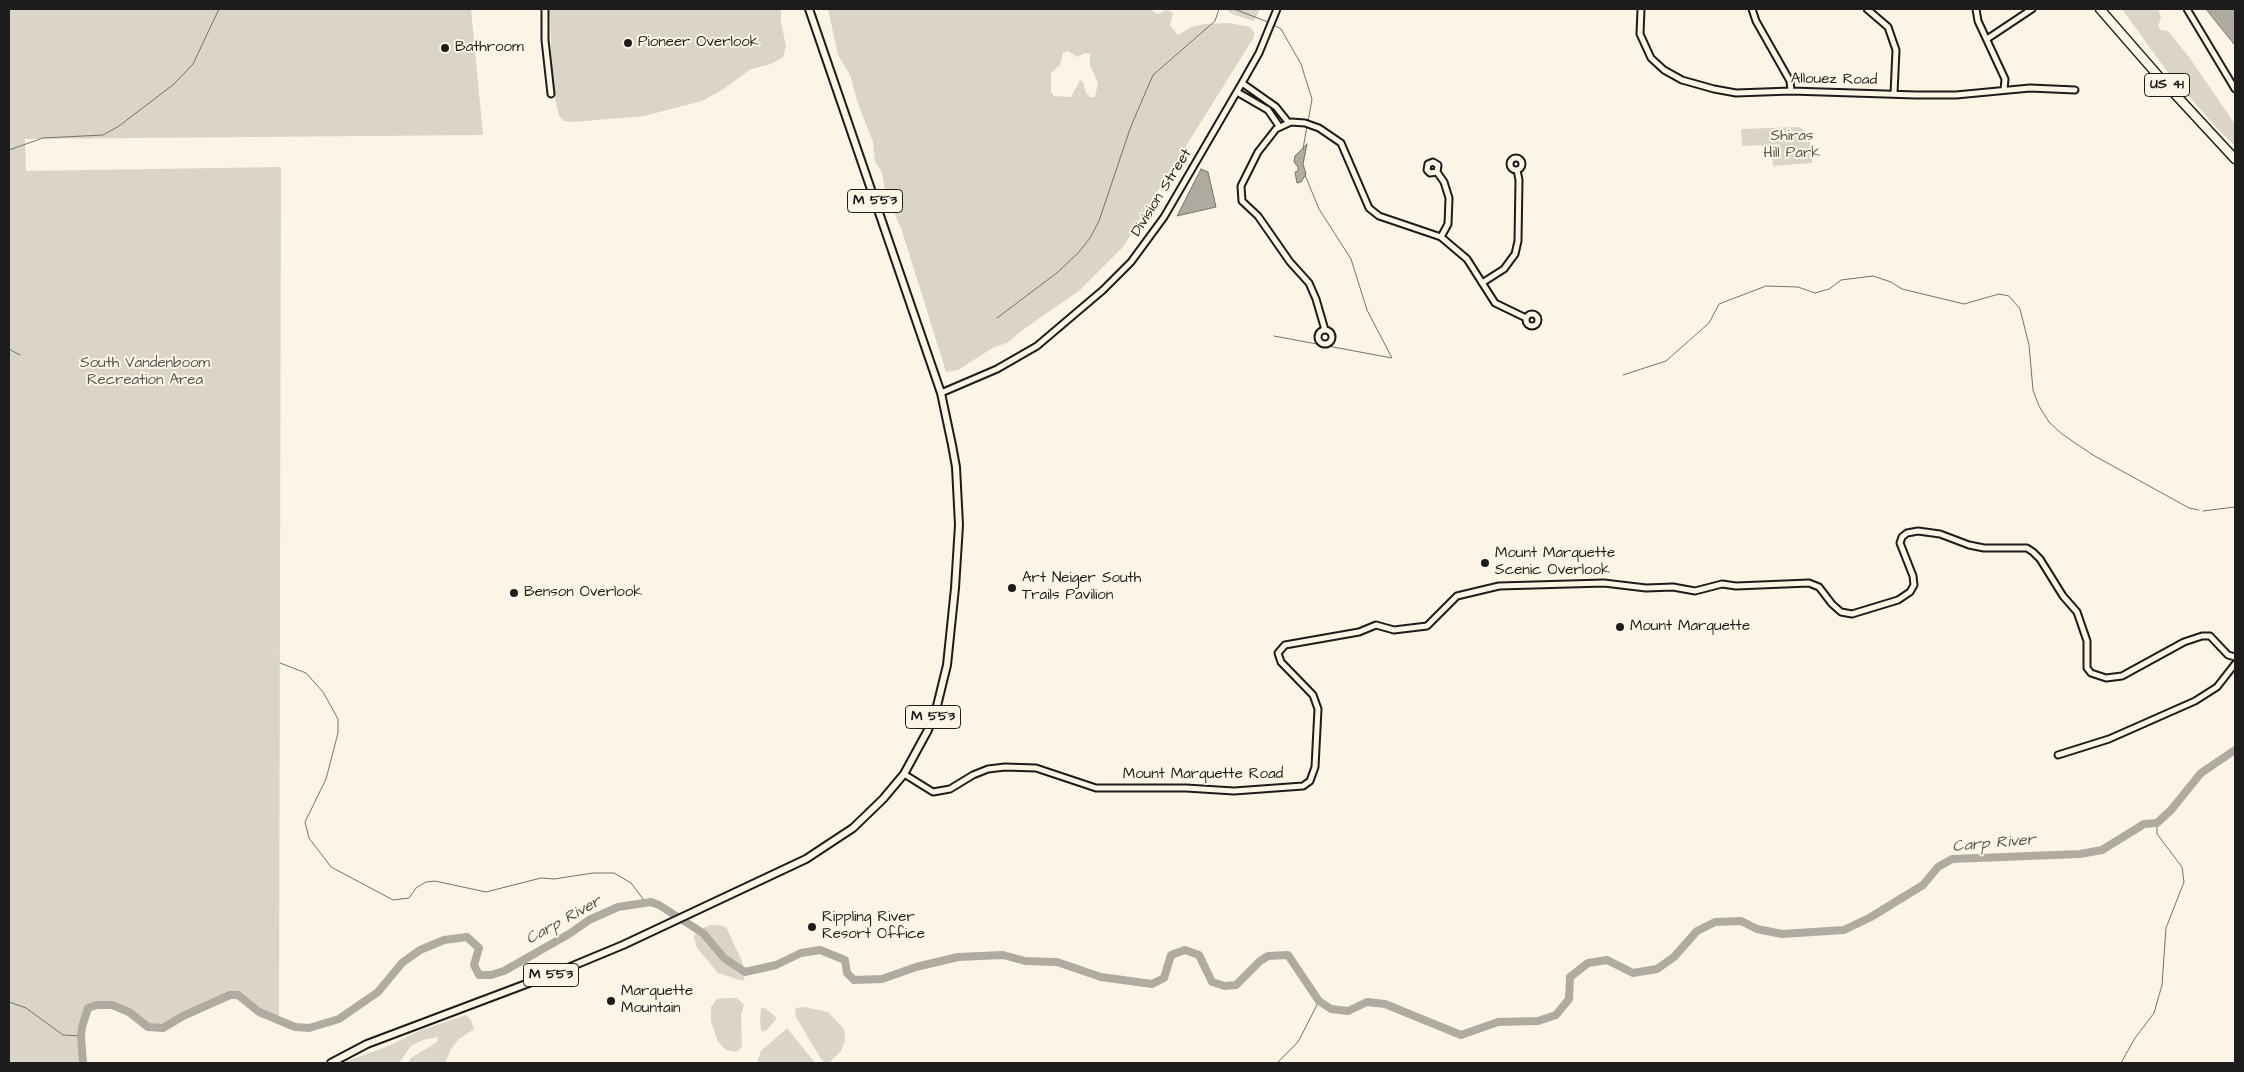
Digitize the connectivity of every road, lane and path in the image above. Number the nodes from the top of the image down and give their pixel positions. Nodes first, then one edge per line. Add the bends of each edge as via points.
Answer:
1 (545, 9) edge
2 (809, 9) edge
3 (1277, 9) edge
4 (1641, 9) edge
5 (1752, 9) edge
6 (1867, 9) edge
7 (1976, 9) edge
8 (2032, 9) edge
9 (2100, 9) edge
10 (2188, 9) edge
11 (1987, 39) junction
12 (1242, 83) junction
13 (2235, 89) edge
14 (2004, 90) junction
15 (2075, 90) dead end
16 (1791, 91) junction
17 (1237, 92) junction
18 (551, 94) dead end
19 (1894, 94) junction
20 (1288, 122) junction
21 (1279, 126) junction
22 (2235, 158) edge
23 (1517, 170) dead end
24 (1437, 172) dead end
25 (1441, 237) junction
26 (1482, 283) junction
27 (1526, 318) dead end
28 (1325, 330) dead end
29 (941, 393) junction
30 (2235, 657) edge
31 (2235, 664) edge
32 (2058, 755) dead end
33 (904, 774) junction
34 (331, 1063) edge

1 - 18 street
2 - 29 main road, M 553
3 - 12 street, Division Street via 1259,53
4 - 16 street, Allouez Road via 1640,34 1651,58 1682,80 1736,92
5 - 16 street via 1790,81
6 - 19 street via 1888,27 1896,50
7 - 11 street
8 - 11 street
9 - 22 highway, US 41
10 - 13 street
11 - 14 street via 2005,79
12 - 17 street, Division Street
12 - 20 street via 1276,107
14 - 15 street, Allouez Road
14 - 19 street, Allouez Road via 1956,95
16 - 19 street, Allouez Road
17 - 21 street via 1268,110
17 - 29 street, Division Street via 1164,217 1118,276 1037,346 997,369
20 - 21 street
20 - 25 street via 1319,128 1341,144 1363,197 1379,216
21 - 28 street via 1258,152 1241,186 1242,201 1258,216 1309,283
23 - 26 street via 1515,254 1504,269
24 - 25 street via 1450,198 1448,224
25 - 26 street via 1467,260
26 - 27 street via 1495,303
29 - 33 main road, M 553 via 958,495 958,555 951,632 936,710
30 - 33 street, Mount Marquette Road via 2228,655 2210,636 2202,636 2184,642 2122,676 2106,678 2092,673 2087,668 2087,640 2077,612 2033,552 2027,548 1976,546 1940,534 1918,531 1902,536 1900,542 1913,576 1914,585 1910,592 1898,600 1852,614 1842,612 1819,587 1809,583 1722,584 1695,591 1604,583 1499,586 1457,596 1427,626 1394,630 1376,625 1359,632 1284,645 1278,653 1281,662 1313,695 1318,709 1315,767 1310,781 1303,786 1234,791 1096,788 1036,768 997,767 973,775 944,792 933,792
31 - 32 street via 2217,687 2195,701 2109,739
33 - 34 main road, M 553 via 867,816 827,846 687,916 558,972 367,1044

